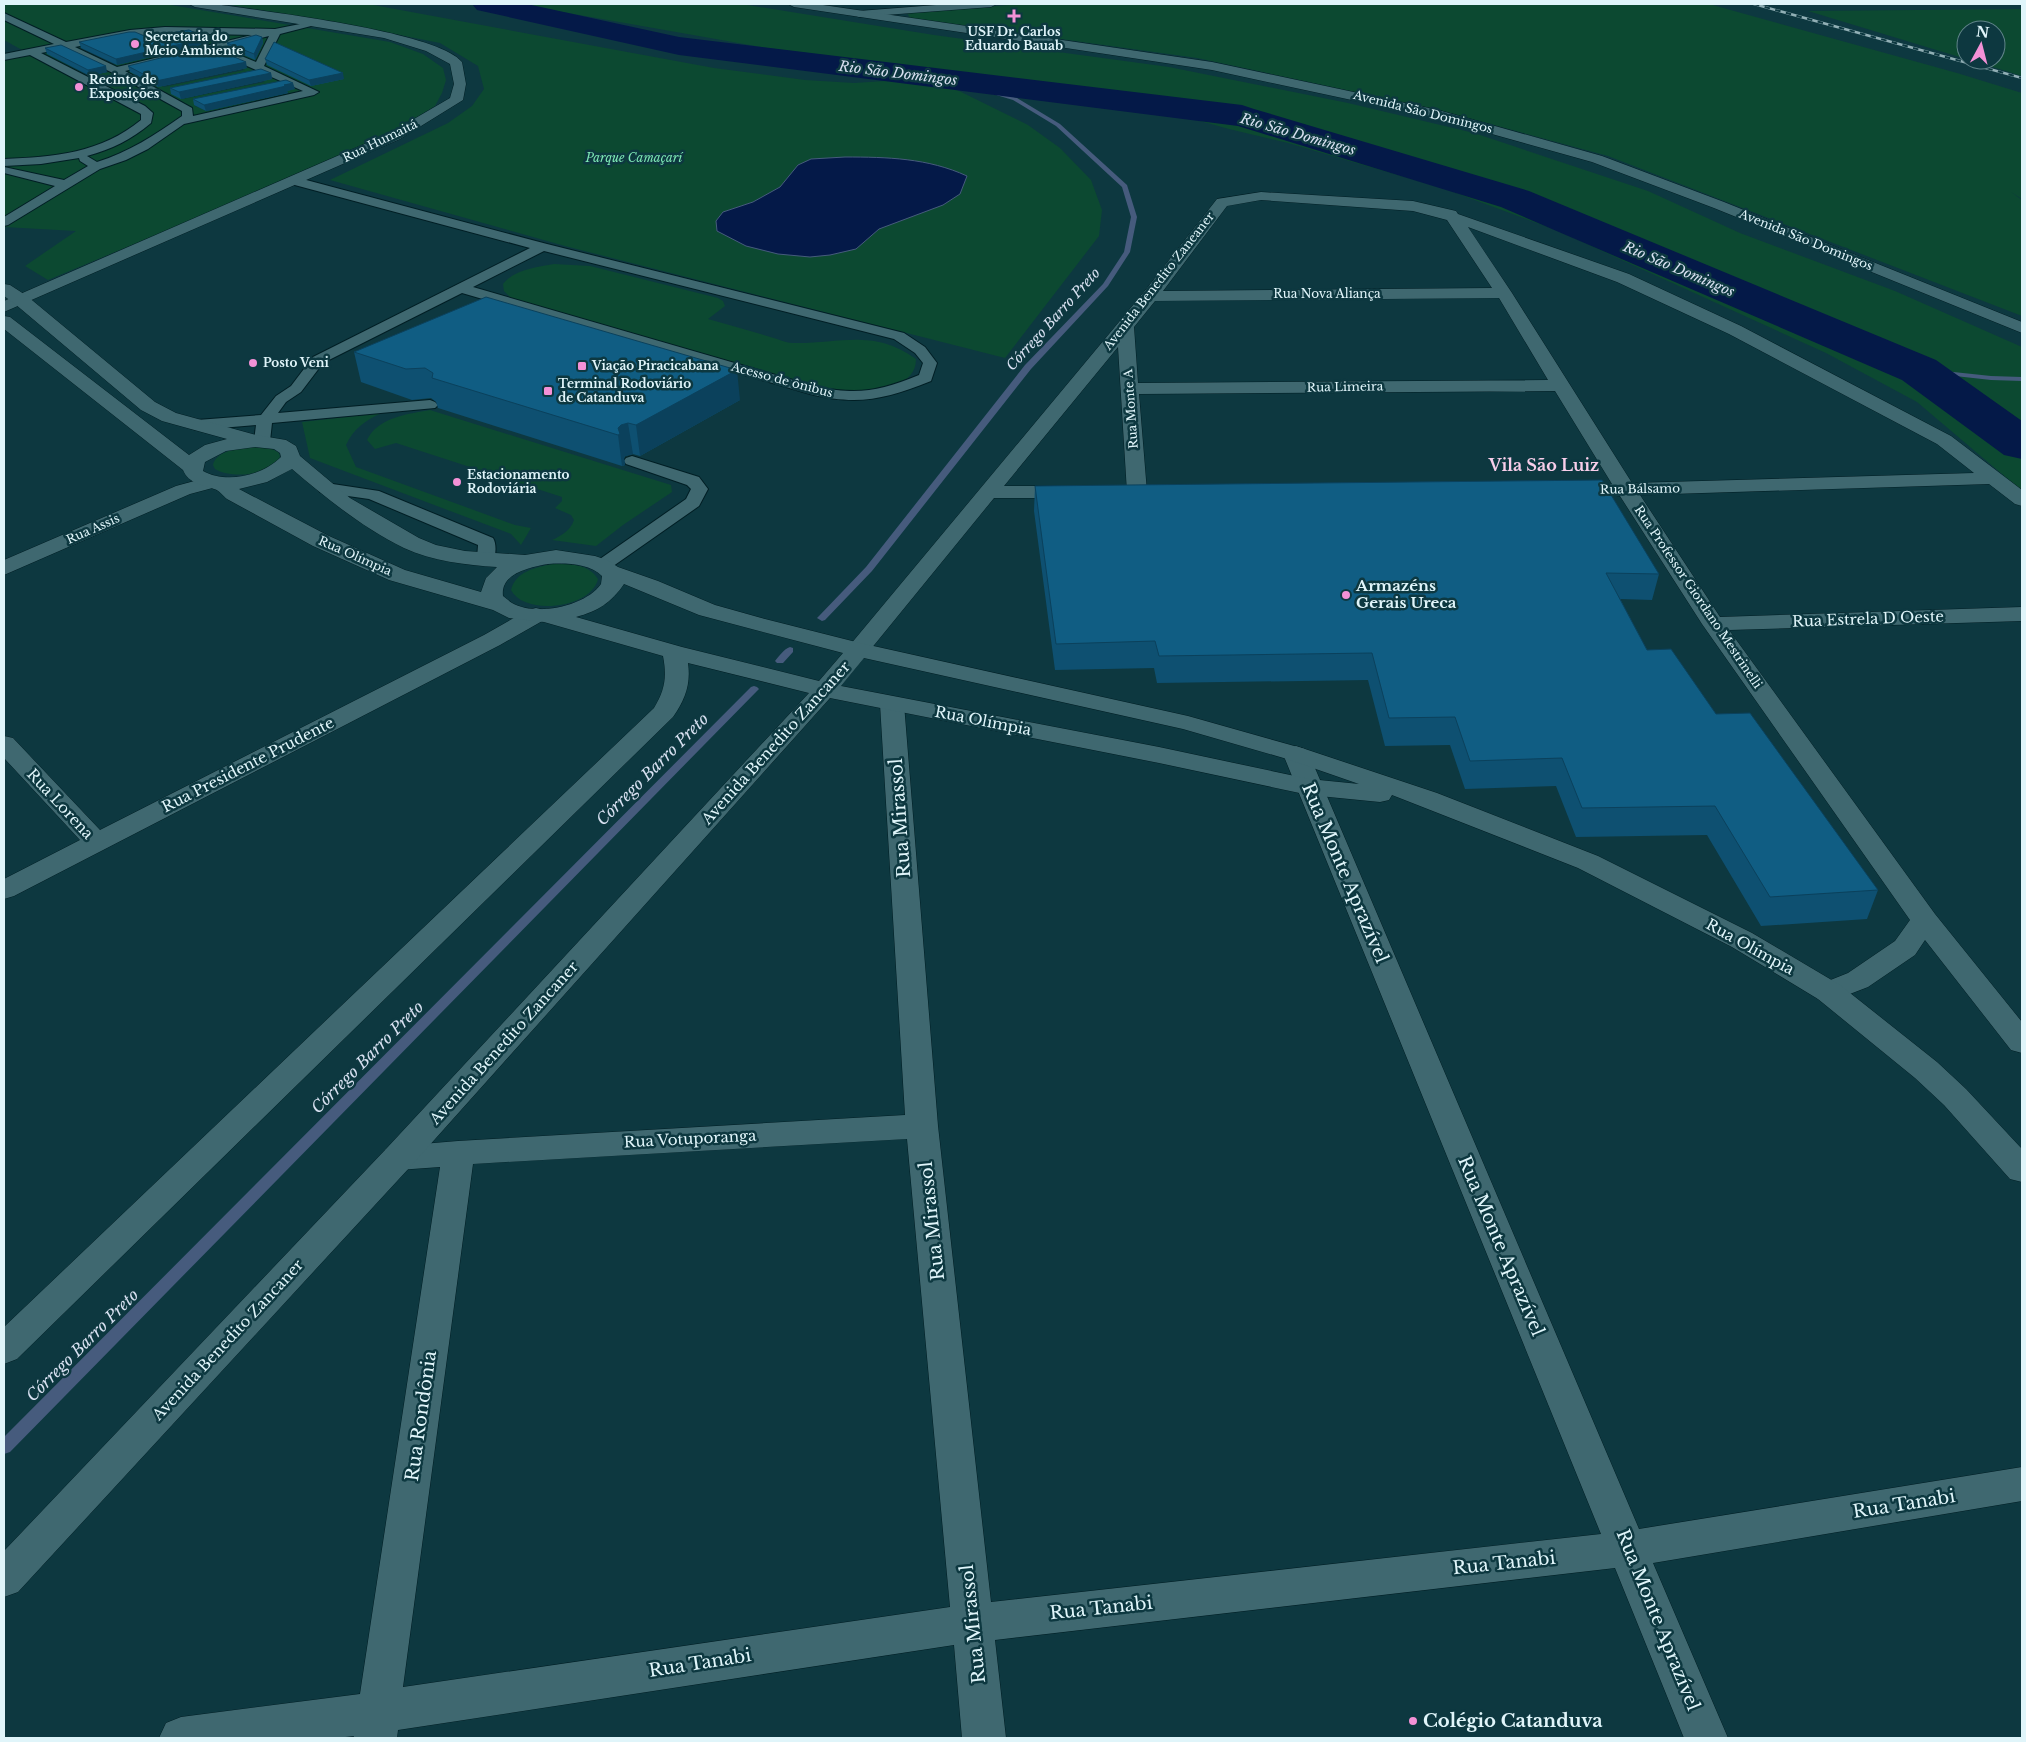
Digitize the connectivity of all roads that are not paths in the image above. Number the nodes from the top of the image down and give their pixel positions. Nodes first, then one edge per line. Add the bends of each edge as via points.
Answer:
1 (195, 4) edge
2 (794, 4) edge
3 (991, 4) edge
4 (859, 14) junction
5 (4, 16) edge
6 (312, 23) junction
7 (276, 32) junction
8 (66, 45) junction
9 (212, 47) junction
10 (32, 52) junction
11 (4, 57) edge
12 (4, 66) edge
13 (20, 66) dead end
14 (39, 66) dead end
15 (260, 69) junction
16 (66, 70) junction
17 (117, 71) junction
18 (243, 74) edge
19 (288, 81) junction
20 (270, 85) edge
21 (175, 88) edge
22 (156, 92) junction
23 (197, 100) edge
24 (178, 104) junction
25 (180, 122) junction
26 (76, 155) junction
27 (4, 162) edge
28 (96, 166) junction
29 (4, 170) edge
30 (295, 181) junction
31 (64, 184) junction
32 (1451, 214) junction
33 (4, 222) edge
34 (542, 247) junction
35 (461, 288) junction
36 (4, 289) edge
37 (1504, 293) junction
38 (1150, 296) junction
39 (12, 304) edge
40 (4, 321) edge
41 (1125, 326) junction
42 (2022, 328) edge
43 (1560, 385) junction
44 (296, 389) junction
45 (1129, 389) junction
46 (430, 405) edge
47 (295, 418) junction
48 (265, 420) junction
49 (197, 425) junction
50 (272, 446) junction
51 (632, 461) edge
52 (1994, 478) junction
53 (201, 480) junction
54 (326, 488) junction
55 (1596, 490) edge
56 (1626, 490) junction
57 (987, 492) junction
58 (2022, 500) edge
59 (486, 559) junction
60 (526, 562) junction
61 (4, 568) edge
62 (606, 569) junction
63 (501, 606) junction
64 (2022, 614) edge
65 (540, 615) junction
66 (1713, 624) junction
67 (492, 640) junction
68 (858, 650) junction
69 (674, 652) junction
70 (826, 690) junction
71 (892, 704) junction
72 (4, 743) edge
73 (1296, 754) junction
74 (1309, 786) junction
75 (1428, 799) junction
76 (96, 842) junction
77 (4, 890) edge
78 (1925, 920) junction
79 (1829, 992) junction
80 (2022, 1043) edge
81 (922, 1126) junction
82 (458, 1153) junction
83 (398, 1158) junction
84 (2022, 1170) edge
85 (4, 1350) edge
86 (2022, 1484) edge
87 (1628, 1549) junction
88 (4, 1579) edge
89 (973, 1623) junction
90 (377, 1725) edge
91 (181, 1738) edge
92 (984, 1738) edge
93 (1706, 1738) edge

1 - 6 street, Rua Humaitá
2 - 4 street, Avenida São Domingos
3 - 4 street
4 - 42 street, Avenida São Domingos via 1212,66 1479,125 1597,158
5 - 8 lane
6 - 7 lane
6 - 30 street, Rua Humaitá via 386,35 430,48 456,62 460,84 456,100 441,109 394,136
7 - 8 lane via 165,30
7 - 9 lane
7 - 15 lane
8 - 10 lane
8 - 17 lane
9 - 15 lane
9 - 17 lane
10 - 11 lane
10 - 16 lane
12 - 13 lane
14 - 16 lane
15 - 18 lane
15 - 19 lane
16 - 26 lane via 147,112 147,121 127,138
17 - 22 lane
19 - 20 lane
19 - 25 lane via 314,92
21 - 22 lane
22 - 24 lane
23 - 24 lane
24 - 25 lane via 188,110 187,117
25 - 28 lane via 156,141 127,157
26 - 27 lane
26 - 28 lane
28 - 31 lane
29 - 31 lane
30 - 34 lane
30 - 39 street, Rua Humaitá
31 - 33 lane
32 - 37 street, Rua Professor Giordano Mestrinelli
32 - 38 street, Avenida Benedito Zaneaner via 1413,206 1261,196 1222,202
32 - 52 street via 1624,278 1735,330 1944,440
34 - 35 lane
34 - 35 lane, Acesso de ônibus via 899,336 920,350 930,363 926,378 891,392 846,397 815,391
35 - 44 lane via 318,360
36 - 39 street
37 - 38 street, Rua Nova Aliança
37 - 43 street, Rua Professor Giordano Mestrinelli
38 - 41 street, Avenida Benedito Zaneaner
39 - 49 street via 148,406 169,417
40 - 53 street, Rua Olímpia
41 - 45 street, Rua Monte A
41 - 57 street, Avenida Benedito Zaneaner
43 - 45 street, Rua Limeira
43 - 56 street, Rua Professor Giordano Mestrinelli
44 - 47 lane
44 - 48 lane
45 - 57 street, Rua Monte A via 1127,492
46 - 47 lane
47 - 48 lane
47 - 50 lane
48 - 49 lane
48 - 50 lane
49 - 50 street
50 - 53 street via 221,446 207,452 196,460
50 - 53 street via 286,465 274,473 258,479
50 - 54 street
51 - 62 lane via 693,481 700,489 693,502
52 - 56 street, Rua Bálsamo
52 - 58 street
53 - 61 street, Rua Assis
53 - 63 street, Rua Olímpia via 388,571
54 - 59 street via 343,502 411,543 456,556
54 - 59 lane via 373,495 487,542
55 - 56 street, Rua Bálsamo
56 - 66 street, Rua Professor Giordano Mestrinelli
57 - 68 street, Avenida Benedito Zancaner
59 - 60 street
60 - 62 street, Rua Olímpia via 574,557 590,560
60 - 63 street via 513,567 494,582 493,598
62 - 65 street via 613,580 598,600 578,610
62 - 68 street, Rua Olímpia via 707,610
63 - 65 street, Rua Olímpia via 522,614
63 - 67 street
64 - 66 street, Rua Estrela D Oeste
65 - 67 street, Rua Presidente Prudente
65 - 69 street, Rua Olímpia
66 - 78 street, Rua Professor Giordano Mestrinelli
67 - 76 street, Rua Presidente Prudente
68 - 70 street, Avenida Benedito Zancaner
68 - 73 street, Rua Olímpia via 1188,722
69 - 70 street, Rua Olímpia
69 - 85 street via 679,677 677,691 664,712
70 - 71 street, Rua Olímpia
70 - 83 street, Avenida Benedito Zancaner
71 - 74 street, Rua Olímpia
71 - 81 street, Rua Mirassol
72 - 76 street, Rua Lorena
73 - 74 street, Rua Monte Aprazível
73 - 75 street, Rua Olímpia
74 - 75 street, Rua Olímpia
74 - 87 street, Rua Monte Aprazível
75 - 79 street, Rua Olímpia via 1588,862 1742,940
76 - 77 street, Rua Presidente Prudente
78 - 79 street via 1905,948 1858,980
78 - 80 street, Rua Professor Giordano Mestrinelli
79 - 84 street, Rua Olímpia via 1926,1070
81 - 82 street, Rua Votuporanga
81 - 89 street, Rua Mirassol
82 - 83 street
82 - 90 street, Rua Rondônia
83 - 88 street, Avenida Benedito Zancaner
86 - 87 street, Rua Tanabi
87 - 89 street, Rua Tanabi
87 - 93 street, Rua Monte Aprazível
89 - 90 street, Rua Tanabi
89 - 92 street, Rua Mirassol
90 - 91 street, Rua Tanabi

